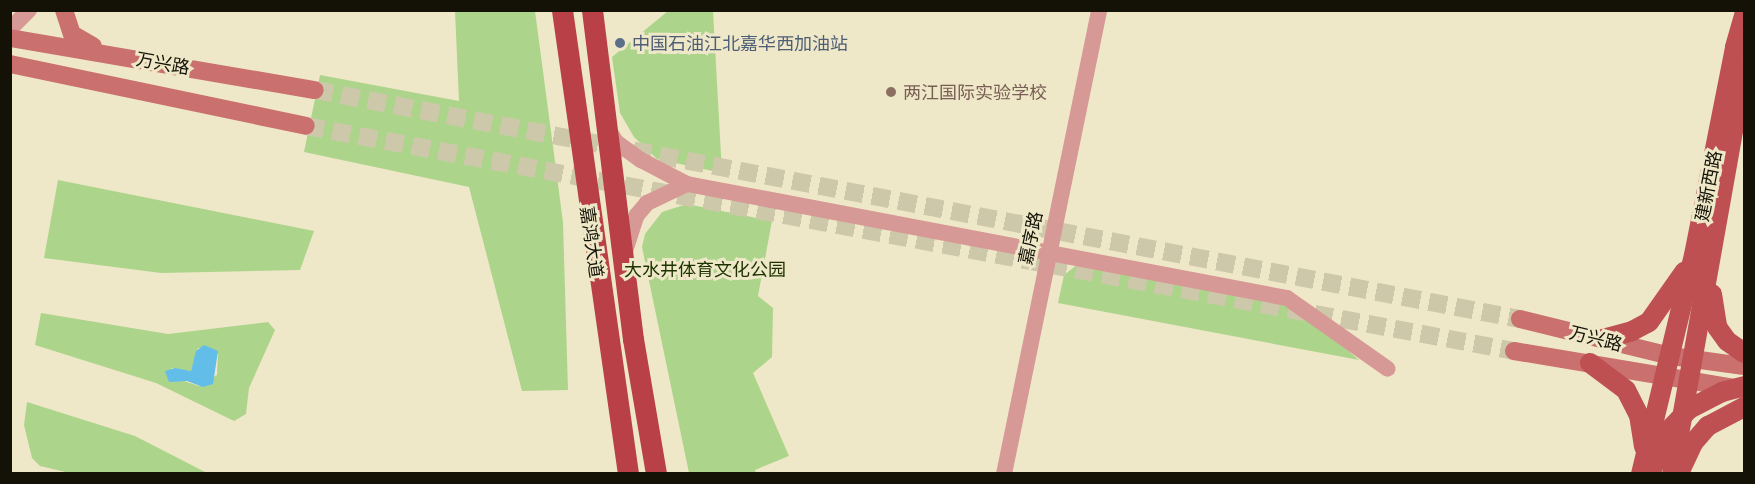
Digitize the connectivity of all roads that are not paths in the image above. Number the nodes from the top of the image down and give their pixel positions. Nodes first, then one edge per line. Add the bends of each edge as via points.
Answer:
1 (29, 10) edge
2 (64, 10) edge
3 (562, 10) edge
4 (592, 10) edge
5 (1099, 10) edge
6 (1744, 15) edge
7 (10, 29) edge
8 (10, 38) edge
9 (129, 57) junction
10 (10, 64) edge
11 (1744, 69) edge
12 (315, 90) tunnel mouth
13 (604, 124) junction
14 (306, 126) tunnel mouth
15 (687, 184) junction
16 (1047, 251) junction
17 (1703, 257) junction
18 (623, 260) junction
19 (1520, 320) tunnel mouth
20 (1603, 339) junction
21 (1514, 351) tunnel mouth
22 (1744, 353) edge
23 (1671, 357) junction
24 (1695, 360) junction
25 (1590, 363) junction
26 (1744, 366) edge
27 (1389, 369) dead end
28 (1666, 376) junction
29 (1690, 380) junction
30 (1744, 388) edge
31 (1744, 407) edge
32 (1645, 469) edge
33 (628, 474) edge
34 (656, 474) edge
35 (1004, 474) edge
36 (1672, 474) edge
37 (1679, 474) edge

1 - 7 street
2 - 9 main road via 68,27 77,39
3 - 33 highway, 嘉鸿大道
4 - 13 highway, 嘉鸿大道
5 - 16 street, 嘉序路
6 - 17 main road, 建新西路 via 1735,47
8 - 9 main road, 万兴路
9 - 12 main road, 万兴路
10 - 14 main road, 万兴路
11 - 17 main road, 建新西路
13 - 15 street via 616,142
13 - 18 highway, 嘉鸿大道
15 - 16 street
15 - 18 street via 660,195 637,215
16 - 27 street via 1287,298
16 - 35 street, 嘉序路
17 - 20 main road via 1649,322 1632,332
17 - 22 main road via 1717,327 1727,341
17 - 23 main road, 建新西路
17 - 24 main road, 建新西路
18 - 34 highway, 嘉鸿大道
19 - 20 main road, 万兴路
20 - 23 main road, 万兴路
21 - 25 main road, 万兴路
23 - 24 main road
23 - 28 main road, 建新西路
24 - 26 main road
24 - 29 main road, 建新西路
25 - 28 main road, 万兴路
25 - 32 main road via 1626,390 1633,402 1643,430
28 - 29 main road
28 - 32 main road, 建新西路
29 - 30 main road
29 - 36 main road, 建新西路
30 - 32 main road, bridge via 1722,392 1689,409 1668,431
31 - 37 main road via 1708,426 1693,443

